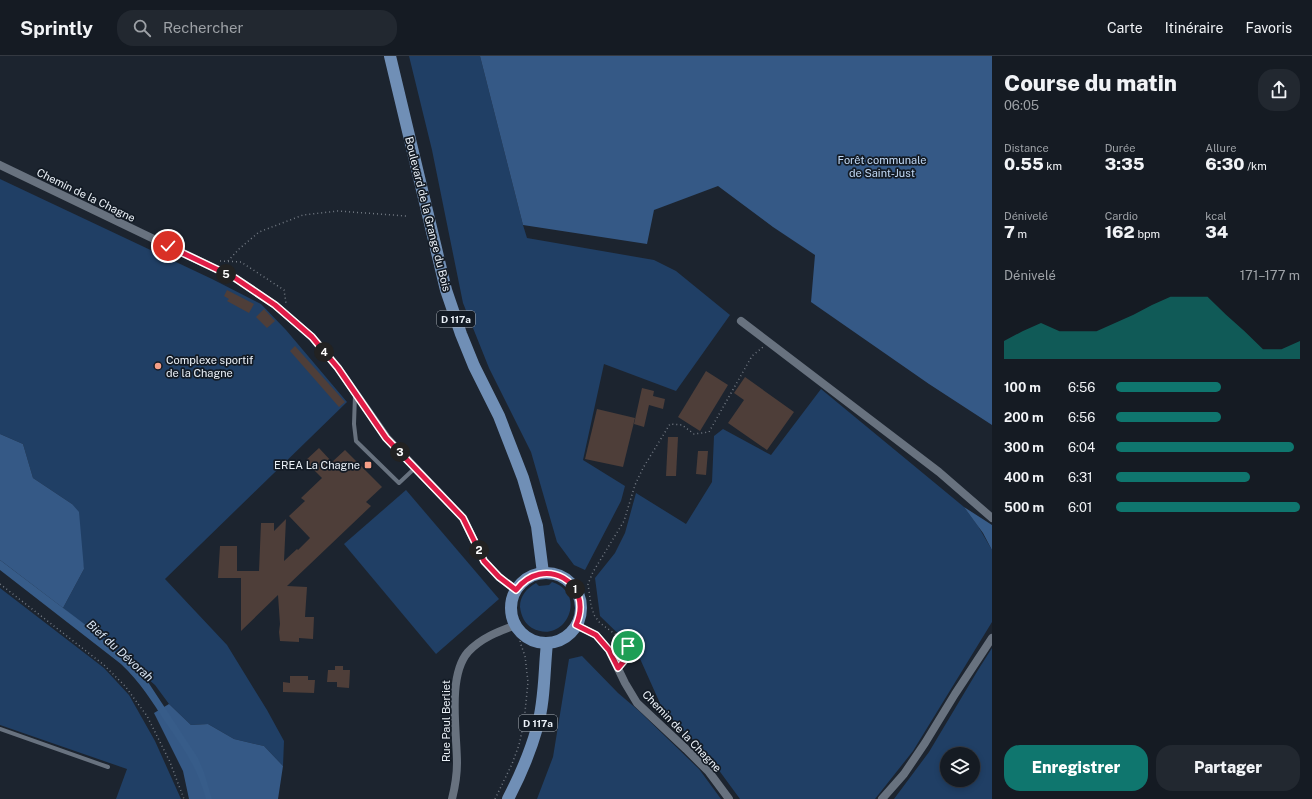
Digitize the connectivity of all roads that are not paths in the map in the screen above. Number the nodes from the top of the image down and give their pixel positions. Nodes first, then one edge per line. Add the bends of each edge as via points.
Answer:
1 (390, 56) edge
2 (0, 165) edge
3 (741, 321) dead end
4 (355, 393) junction
5 (415, 468) junction
6 (992, 518) edge
7 (543, 573) junction
8 (516, 590) junction
9 (576, 625) junction
10 (519, 629) junction
11 (992, 638) edge
12 (547, 642) junction
13 (0, 729) edge
14 (108, 767) dead end
15 (452, 799) edge
16 (508, 799) edge
17 (729, 799) edge
18 (882, 799) edge

1 - 7 main road, Boulevard de la Grange du Bois / D 117a via 446,290 463,341 499,416 523,478 537,526
2 - 4 street, Chemin de la Chagne via 235,278 275,305 312,337
3 - 6 street via 939,472
4 - 5 street, Chemin de la Chagne via 386,438
4 - 5 lane via 356,441 399,483
5 - 8 street, Chemin de la Chagne via 463,518 484,561
7 - 8 main road via 527,578
7 - 9 main road via 551,573 567,580 577,592 581,609
8 - 10 main road via 512,614
9 - 12 main road via 564,638
9 - 17 street, Chemin de la Chagne via 596,635 609,650 637,703 709,772
10 - 12 main road via 538,642
10 - 15 street, Rue Paul Berliet via 492,634 468,653 457,672 457,764
11 - 18 street via 954,694 925,744
12 - 16 main road, D 117a via 537,727 520,776
13 - 14 lane

